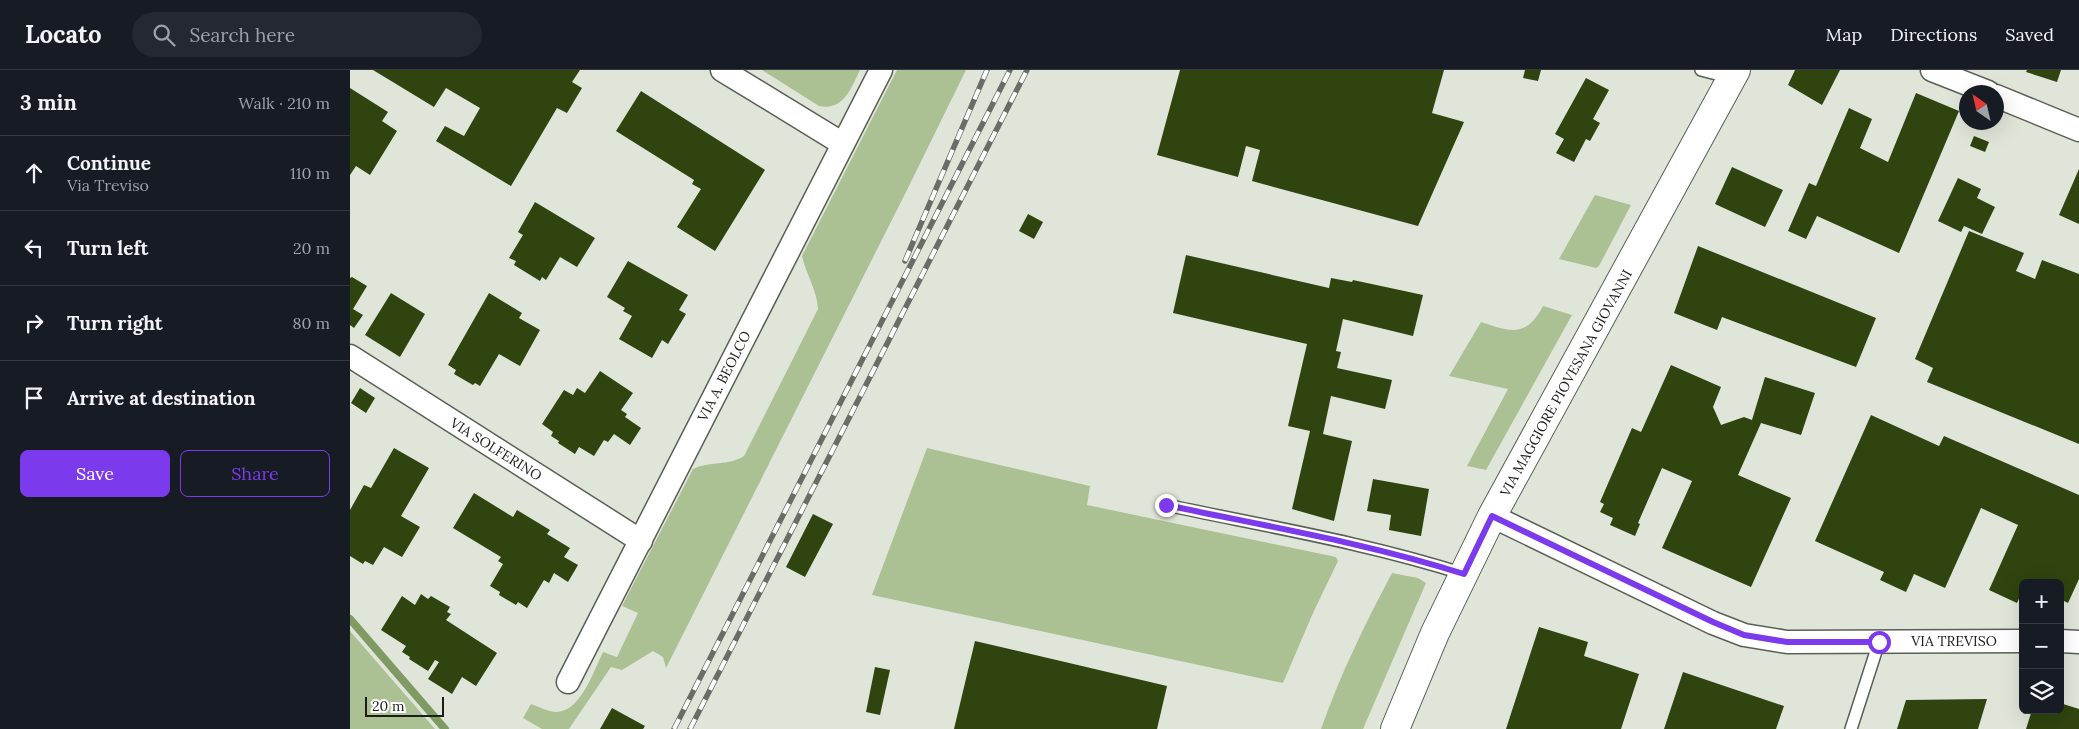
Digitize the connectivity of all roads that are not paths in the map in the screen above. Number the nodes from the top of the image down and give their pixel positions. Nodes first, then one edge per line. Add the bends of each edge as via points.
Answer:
1 (722, 70) edge
2 (881, 70) edge
3 (1702, 70) edge
4 (1932, 70) edge
5 (1734, 74) edge
6 (1970, 85) edge
7 (2004, 99) edge
8 (2079, 130) edge
9 (843, 144) junction
10 (350, 356) edge
11 (1166, 505) dead end
12 (1492, 516) junction
13 (641, 541) junction
14 (1464, 574) junction
15 (2019, 641) edge
16 (2064, 641) edge
17 (1879, 642) junction
18 (2079, 642) edge
19 (568, 682) dead end
20 (1396, 729) edge
21 (1851, 729) edge

1 - 9 street
2 - 9 street, VIA A. BEOLCO
3 - 5 lane
4 - 6 street
5 - 12 street, VIA MAGGIORE PIOVESANA GIOVANNI
7 - 8 street
9 - 13 street, VIA A. BEOLCO
10 - 13 street, VIA SOLFERINO
11 - 14 lane via 1380,550
12 - 14 street, VIA MAGGIORE PIOVESANA GIOVANNI
12 - 17 street, VIA TREVISO via 1744,635 1787,642
13 - 19 street, VIA A. BEOLCO
14 - 20 street, VIA MAGGIORE PIOVESANA GIOVANNI via 1435,633
15 - 17 street, VIA TREVISO
16 - 18 street
17 - 21 lane

